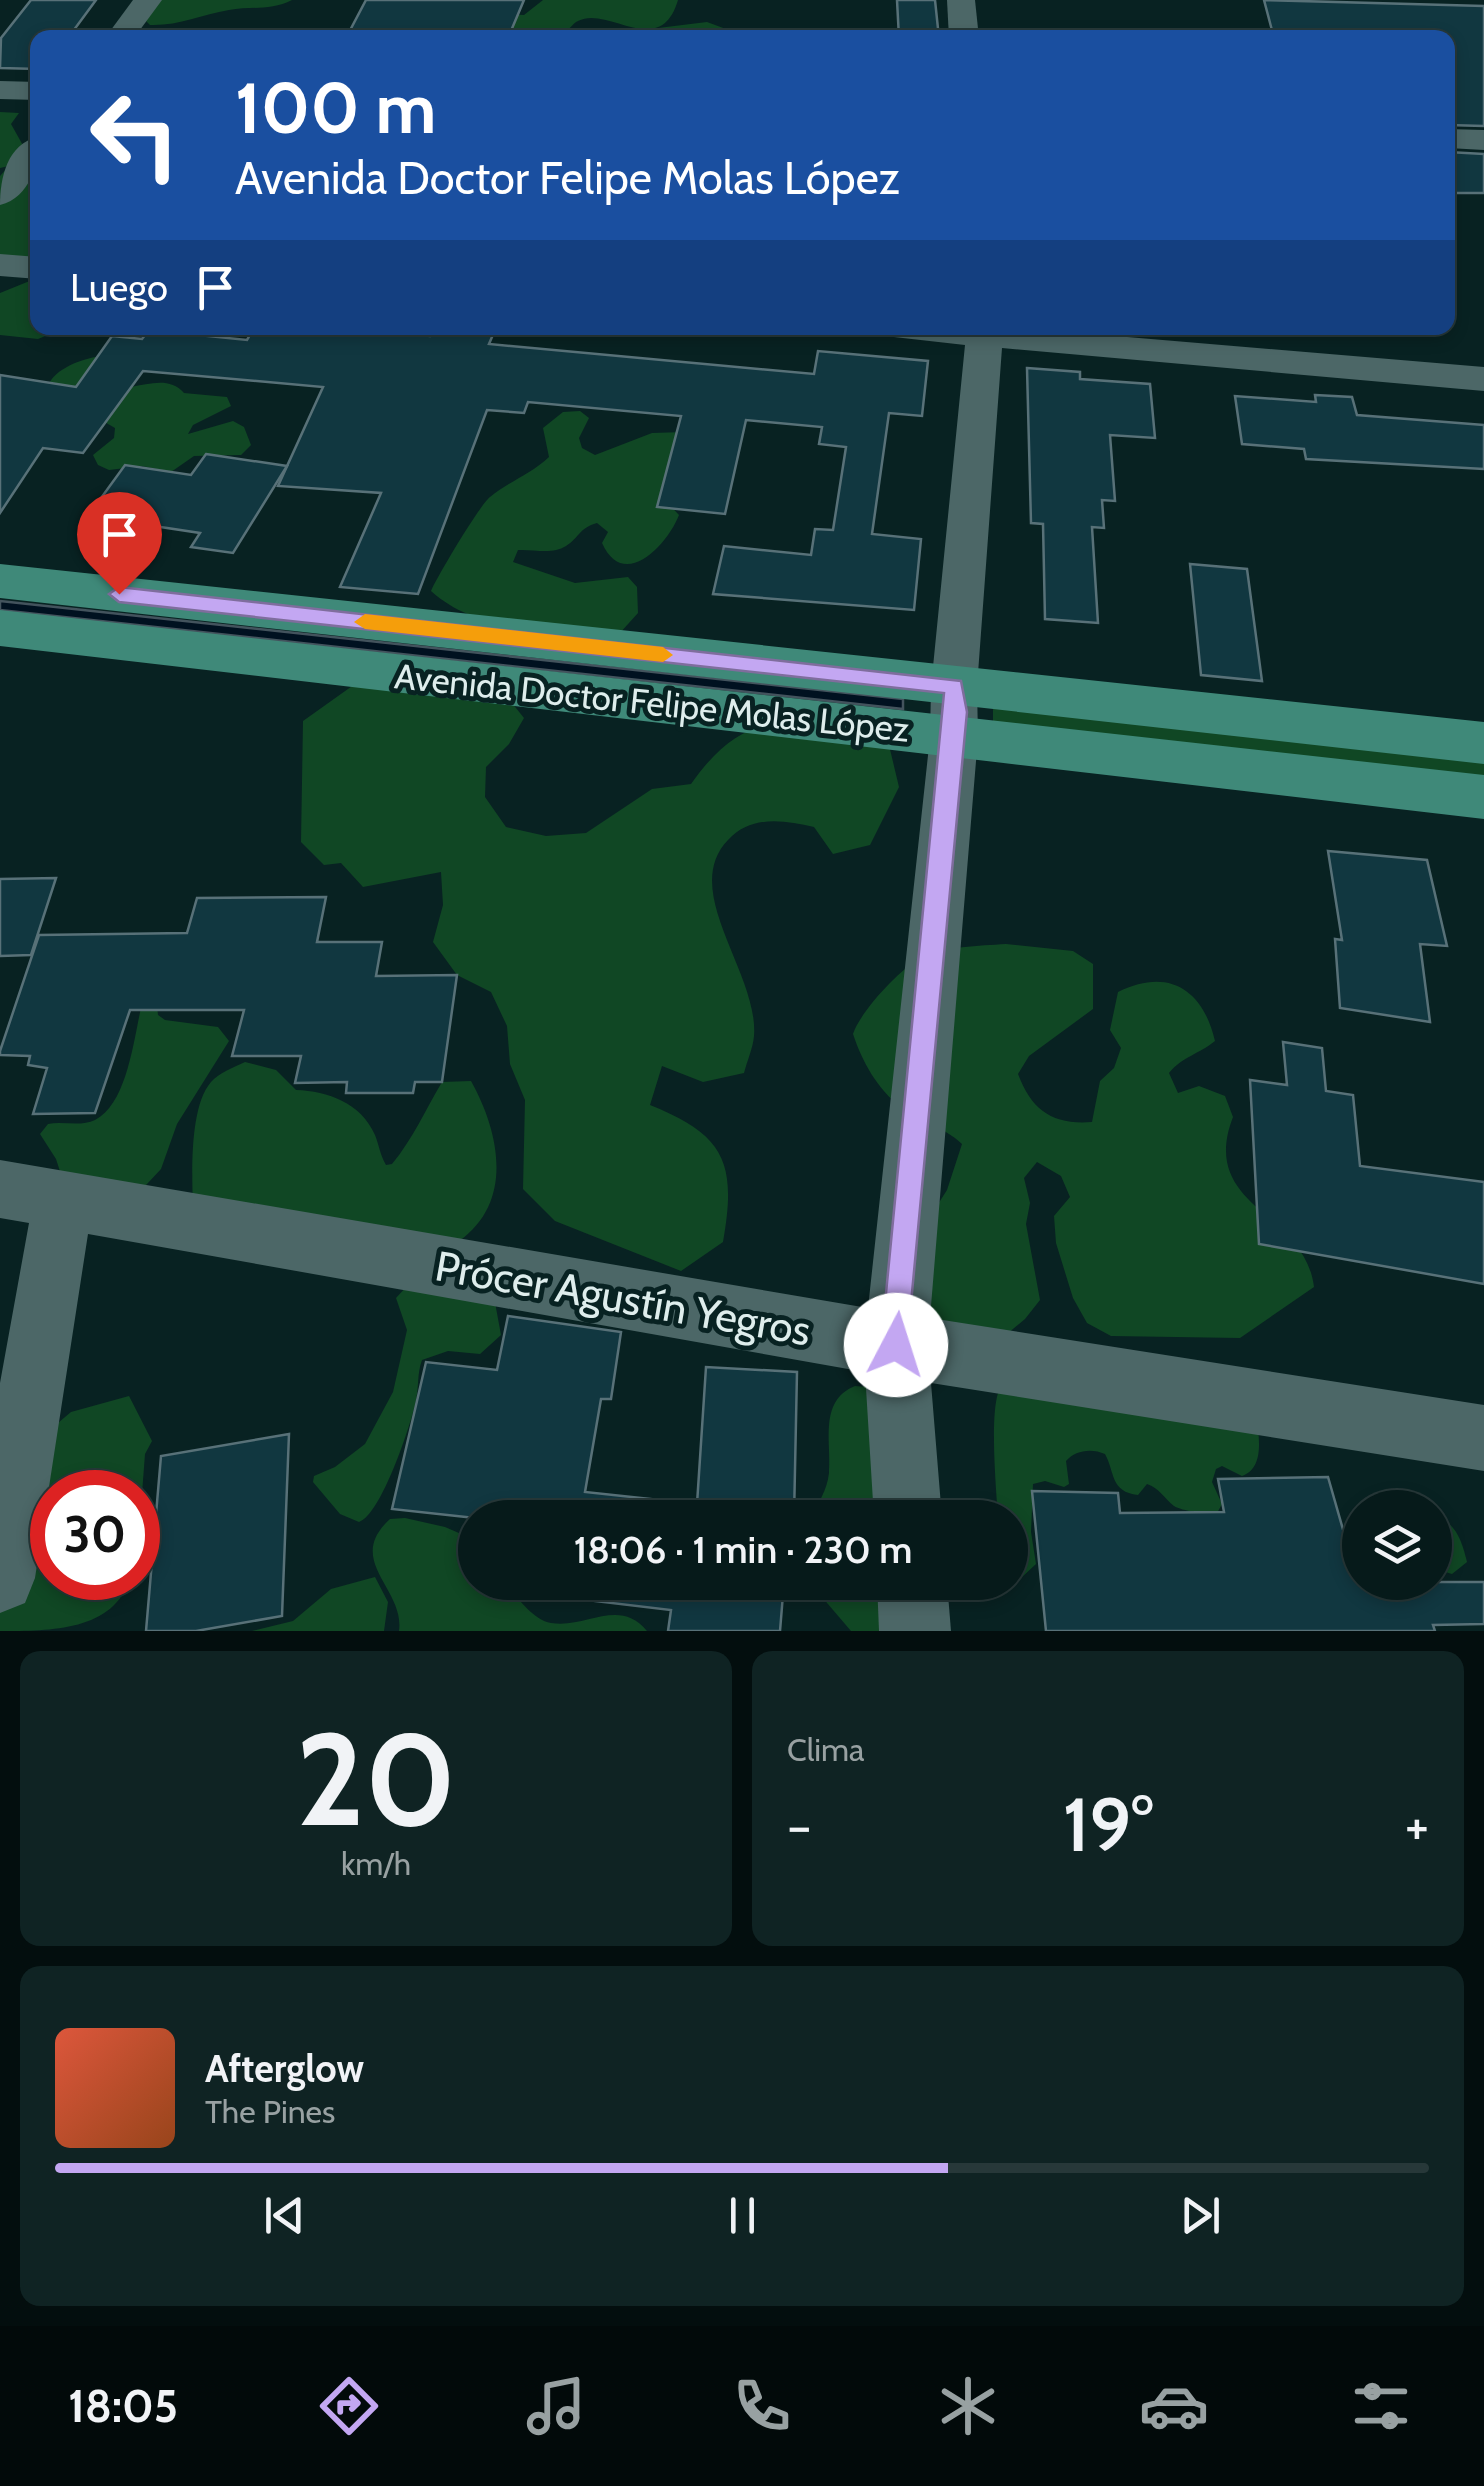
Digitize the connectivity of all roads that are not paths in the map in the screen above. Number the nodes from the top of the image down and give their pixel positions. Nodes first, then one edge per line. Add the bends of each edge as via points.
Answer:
1 (148, 0) edge
2 (961, 0) edge
3 (126, 30) edge
4 (963, 30) edge
5 (0, 90) edge
6 (30, 92) edge
7 (1455, 139) edge
8 (1484, 140) edge
9 (30, 156) edge
10 (0, 195) edge
11 (0, 265) edge
12 (30, 267) edge
13 (985, 335) edge
14 (1036, 335) edge
15 (1484, 379) edge
16 (0, 581) edge
17 (0, 628) edge
18 (954, 712) junction
19 (1484, 743) edge
20 (1484, 796) edge
21 (0, 1189) edge
22 (63, 1201) junction
23 (896, 1345) junction
24 (1484, 1438) edge
25 (907, 1500) edge
26 (0, 1578) edge
27 (913, 1600) edge
28 (915, 1631) edge

1 - 3 street
2 - 4 street
5 - 6 street
7 - 8 street
9 - 10 street
11 - 12 street
13 - 18 street
14 - 15 street
16 - 18 main road, Avenida Doctor Felipe Molas López
17 - 18 main road, Avenida Doctor Felipe Molas López
18 - 19 main road, Avenida Doctor Felipe Molas López
18 - 20 main road, Avenida Doctor Felipe Molas López
18 - 23 street
21 - 22 street, Prócer Agustín Yegros
22 - 23 street, Prócer Agustín Yegros
22 - 26 street
23 - 24 street, Prócer Agustín Yegros
23 - 25 street
27 - 28 street

